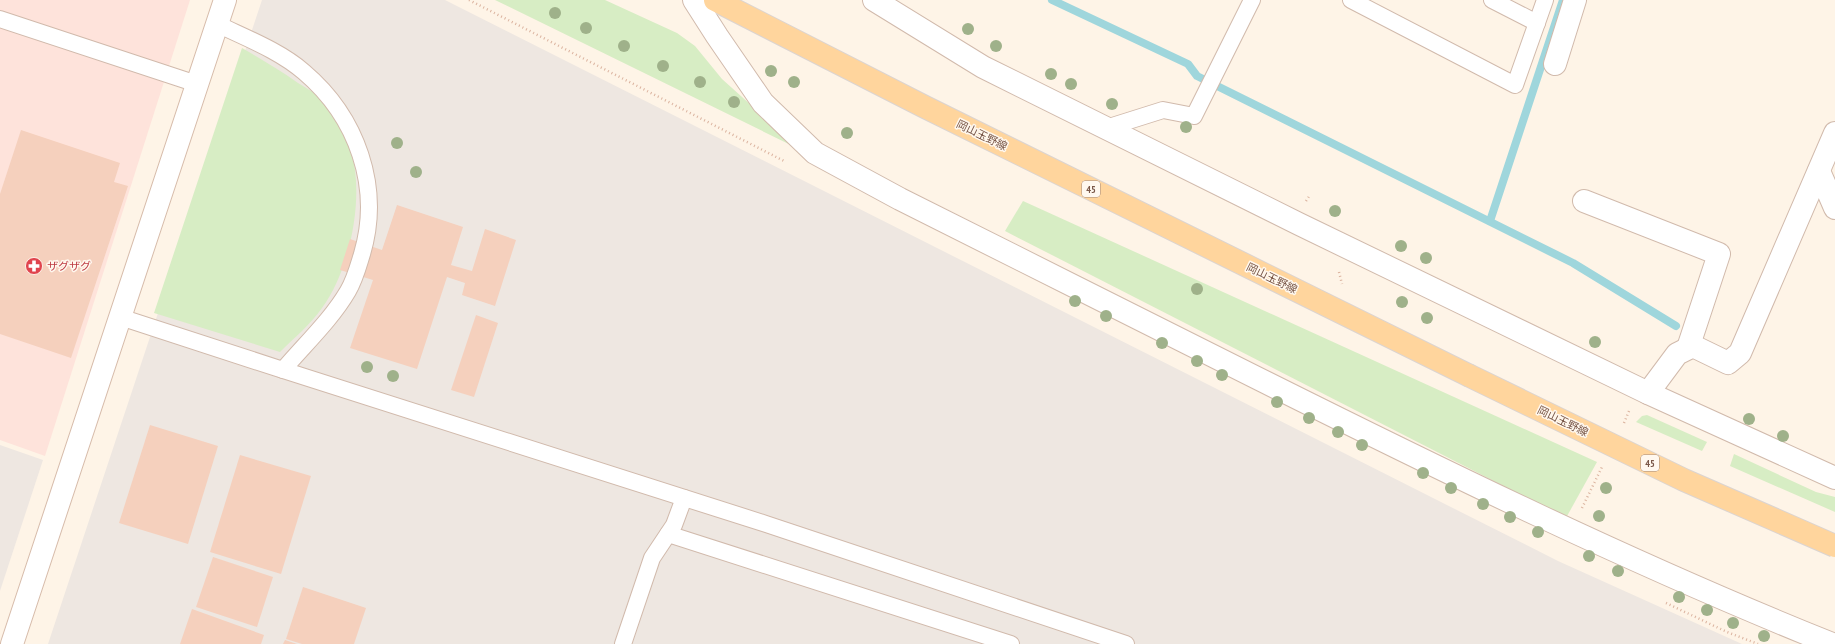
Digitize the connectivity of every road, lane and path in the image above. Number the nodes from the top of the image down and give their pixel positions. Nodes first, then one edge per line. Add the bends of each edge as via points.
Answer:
1 (225, 0) edge
2 (694, 0) edge
3 (715, 0) edge
4 (874, 0) edge
5 (1252, 0) edge
6 (1351, 0) edge
7 (1492, 0) edge
8 (1545, 0) edge
9 (1575, 0) edge
10 (0, 19) edge
11 (1537, 23) junction
12 (217, 24) junction
13 (1555, 64) dead end
14 (197, 84) junction
15 (1106, 128) junction
16 (1835, 133) edge
17 (1819, 171) junction
18 (1584, 201) dead end
19 (1835, 208) edge
20 (120, 317) junction
21 (1688, 348) junction
22 (283, 370) junction
23 (1648, 393) junction
24 (1835, 478) edge
25 (684, 498) junction
26 (668, 534) junction
27 (1835, 546) edge
28 (12, 644) edge
29 (623, 644) edge
30 (1011, 644) edge
31 (1126, 644) edge
32 (1832, 644) edge

1 - 12 street
2 - 32 street via 763,103 815,153 900,199 1429,464 1760,615
3 - 27 main road, 岡山玉野線 / 45, bridge via 1468,375 1684,480
4 - 15 street via 983,66
5 - 15 lane via 1194,116 1163,110
6 - 11 lane via 1515,85
7 - 11 lane
8 - 11 lane
9 - 13 street
10 - 14 lane
12 - 14 street
12 - 22 lane via 281,57 303,71 323,89 341,112 356,139 365,168 369,217 357,271 338,306
14 - 20 street
15 - 23 street
16 - 17 street
17 - 19 street
17 - 21 street via 1740,352 1728,363 1693,346
18 - 21 street via 1719,254
20 - 22 lane
20 - 28 street
21 - 23 street via 1677,354
22 - 25 lane
23 - 24 street
25 - 26 lane
25 - 31 lane
26 - 29 lane via 652,558
26 - 30 lane

